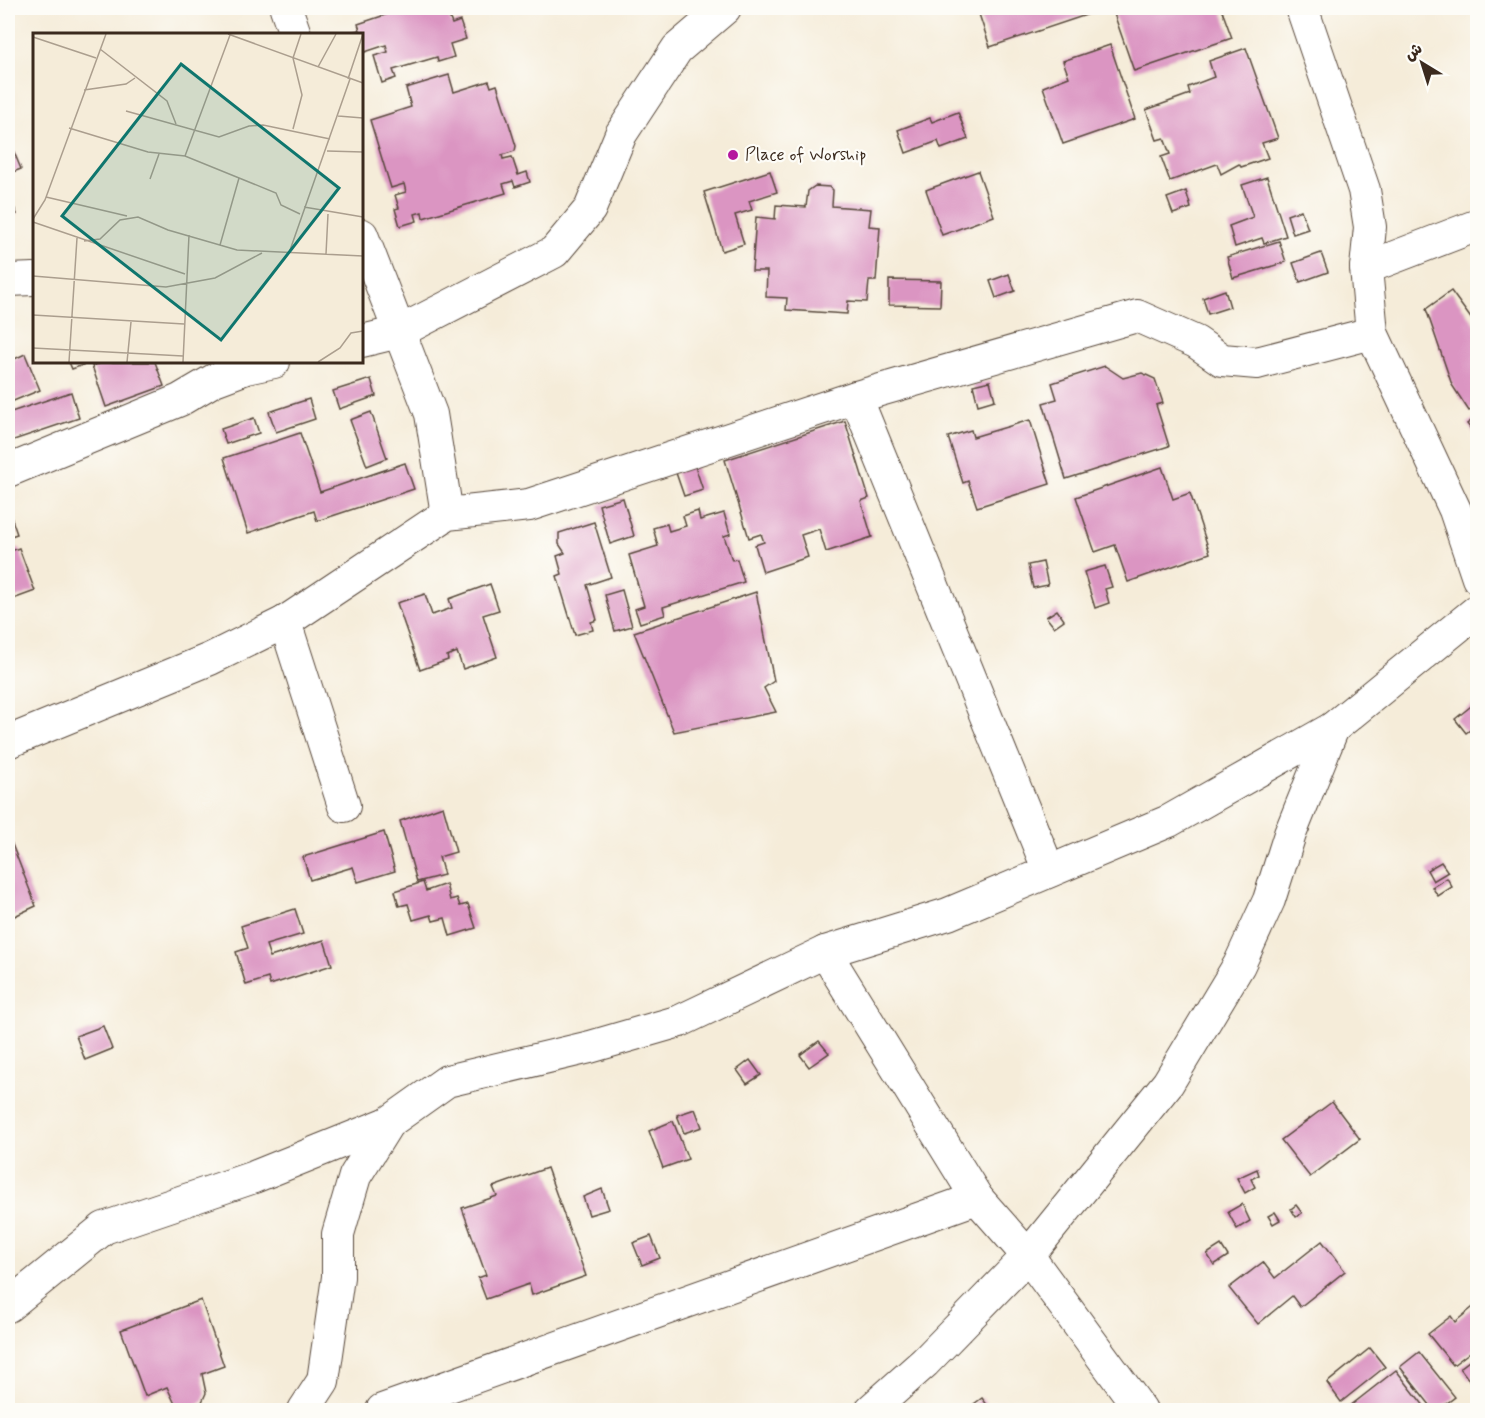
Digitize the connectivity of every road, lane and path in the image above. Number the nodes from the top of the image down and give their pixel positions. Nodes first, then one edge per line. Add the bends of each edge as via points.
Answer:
1 (286, 8) edge
2 (725, 8) edge
3 (1302, 8) edge
4 (295, 33) edge
5 (1478, 225) edge
6 (363, 238) edge
7 (1366, 268) junction
8 (33, 279) edge
9 (8, 280) edge
10 (399, 332) junction
11 (1372, 333) junction
12 (363, 341) edge
13 (252, 364) edge
14 (856, 397) junction
15 (8, 471) edge
16 (447, 514) junction
17 (1478, 578) edge
18 (1478, 610) edge
19 (285, 622) junction
20 (1333, 728) junction
21 (8, 742) edge
22 (344, 806) dead end
23 (1049, 871) junction
24 (825, 952) junction
25 (388, 1123) junction
26 (977, 1198) junction
27 (1028, 1256) junction
28 (8, 1306) edge
29 (304, 1410) edge
30 (382, 1410) edge
31 (871, 1410) edge
32 (1141, 1410) edge

1 - 4 street
2 - 10 street via 677,49 621,134 590,209 554,252
3 - 7 street via 1364,190 1370,227
5 - 7 street
6 - 10 street
7 - 11 street
8 - 9 street
10 - 12 street
10 - 16 street via 431,414
11 - 14 street via 1257,363 1222,360 1196,342 1137,316
11 - 17 street via 1455,510
13 - 15 street via 180,400
14 - 16 street via 529,505
14 - 23 street
16 - 19 street
18 - 20 street
19 - 21 street via 210,659
19 - 22 street
20 - 23 street via 1169,821
20 - 27 street via 1290,834 1269,900 1239,965 1168,1083
23 - 24 street via 948,914
24 - 25 street via 680,1021 447,1081
24 - 26 street
25 - 28 street via 254,1177 104,1228
25 - 29 street via 355,1176 338,1234 338,1277 323,1381
26 - 27 street
26 - 30 street
27 - 31 street via 925,1362
27 - 32 street

